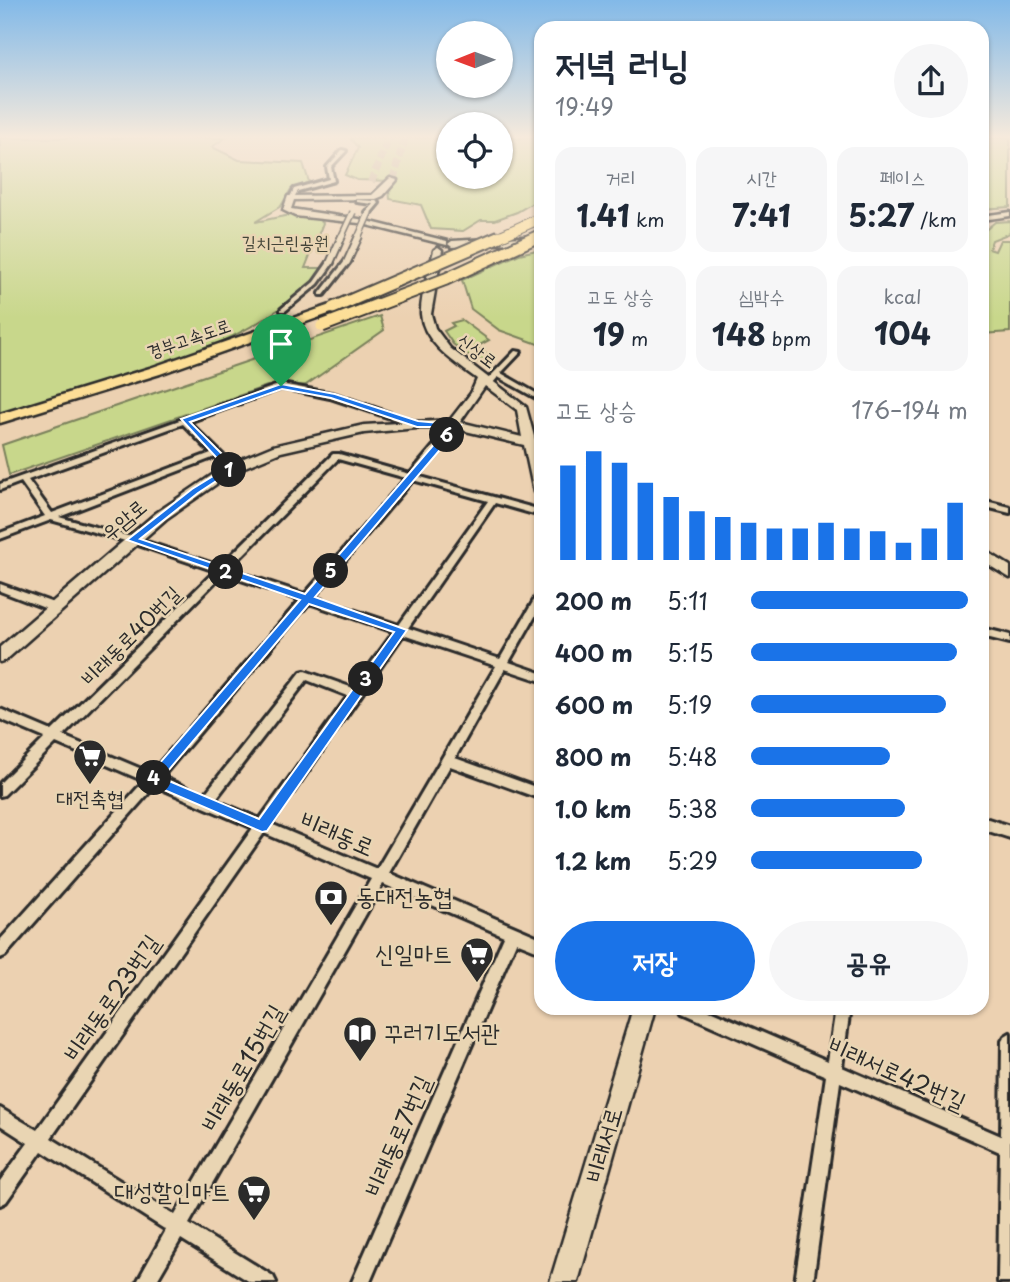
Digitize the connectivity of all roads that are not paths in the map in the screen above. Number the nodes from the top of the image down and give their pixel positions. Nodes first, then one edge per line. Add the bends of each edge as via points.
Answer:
1 (291, 198) joint
2 (298, 198) edge
3 (342, 198) edge
4 (365, 198) edge
5 (360, 199) junction
6 (1010, 213) edge
7 (989, 215) edge
8 (534, 221) edge
9 (534, 239) edge
10 (534, 241) edge
11 (446, 247) junction
12 (322, 294) dead end
13 (283, 310) dead end
14 (517, 352) dead end
15 (489, 377) junction
16 (534, 396) edge
17 (0, 419) edge
18 (184, 421) junction
19 (417, 424) junction
20 (455, 424) junction
21 (0, 430) edge
22 (331, 435) junction
23 (534, 440) edge
24 (534, 443) edge
25 (216, 454) junction
26 (336, 456) junction
27 (231, 468) junction
28 (411, 477) junction
29 (23, 479) junction
30 (0, 487) edge
31 (493, 500) junction
32 (989, 505) edge
33 (1010, 510) edge
34 (534, 511) edge
35 (50, 517) junction
36 (0, 536) edge
37 (132, 540) junction
38 (989, 558) edge
39 (989, 560) edge
40 (1010, 563) edge
41 (222, 570) junction
42 (1010, 573) edge
43 (0, 587) edge
44 (307, 599) junction
45 (55, 608) junction
46 (534, 609) edge
47 (401, 630) junction
48 (989, 634) edge
49 (1010, 639) edge
50 (0, 656) edge
51 (502, 664) junction
52 (534, 675) edge
53 (356, 694) junction
54 (0, 714) edge
55 (56, 738) junction
56 (447, 760) junction
57 (153, 779) junction
58 (0, 791) edge
59 (534, 791) edge
60 (206, 802) junction
61 (989, 825) edge
62 (262, 826) junction
63 (1010, 832) edge
64 (380, 876) junction
65 (513, 933) junction
66 (534, 942) edge
67 (0, 951) edge
68 (642, 1015) edge
69 (704, 1015) edge
70 (842, 1015) edge
71 (1010, 1041) edge
72 (834, 1071) junction
73 (0, 1116) edge
74 (39, 1140) junction
75 (1009, 1148) edge
76 (0, 1196) edge
77 (178, 1226) junction
78 (146, 1282) edge
79 (267, 1282) edge
80 (361, 1282) edge
81 (564, 1282) edge
82 (804, 1282) edge
83 (1007, 1282) edge

1 - 2 main road
1 - 11 main road via 290,212 359,221
3 - 5 main road
4 - 5 main road
5 - 12 street, bridge via 376,203 347,262
5 - 13 street, bridge via 330,263 316,283
6 - 7 main road
8 - 17 highway, 경부고속도로, bridge via 332,308 155,371
9 - 11 main road
10 - 21 highway, 경부고속도로, bridge via 322,326
11 - 15 main road, 신상로 via 426,314 430,328 446,350
14 - 15 street
15 - 16 street
15 - 20 main road
15 - 23 main road, 신상로 via 522,408
18 - 19 street via 281,386 332,396
18 - 25 street
18 - 29 street
19 - 20 main road, 우암로
19 - 22 main road, 우암로
20 - 24 main road, 우암로
20 - 28 street
22 - 26 street
22 - 27 main road, 우암로 via 277,449
25 - 27 street
25 - 35 street
26 - 28 street
26 - 41 street, 비래동로40번길
27 - 37 main road, 우암로
28 - 31 street
28 - 44 street
29 - 30 street
29 - 35 street
31 - 34 street
31 - 47 street, 비래동로23번길
32 - 33 street
35 - 36 street
35 - 37 street
37 - 41 street
37 - 45 main road, 우암로
38 - 40 main road
39 - 42 main road
41 - 44 street
41 - 55 street, 비래동로40번길
43 - 45 street
44 - 47 street
44 - 57 street
45 - 50 main road, 우암로
46 - 51 street, 비래동로15번길
47 - 51 street
47 - 53 street, 비래동로23번길
48 - 49 street
51 - 52 street
51 - 56 street, 비래동로15번길
53 - 60 street via 304,675
53 - 62 street, 비래동로23번길
54 - 55 street, 비래동로
55 - 57 street, 비래동로
55 - 58 street, 비래동로40번길
56 - 59 street
56 - 64 street, 비래동로15번길
57 - 60 street, 비래동로
57 - 67 street
60 - 62 street, 비래동로
61 - 63 street
62 - 64 street, 비래동로
62 - 74 street, 비래동로23번길
64 - 65 street, 비래동로
64 - 77 street, 비래동로15번길
65 - 66 street, 비래동로
65 - 80 street, 비래동로7번길
68 - 81 main road, 비래서로
69 - 72 street, 비래서로42번길
70 - 72 street
71 - 75 street
72 - 75 street, 비래서로42번길
72 - 82 street
73 - 74 street
74 - 76 street, 비래동로23번길
74 - 77 street
75 - 83 street
77 - 78 street, 비래동로15번길
77 - 79 street

